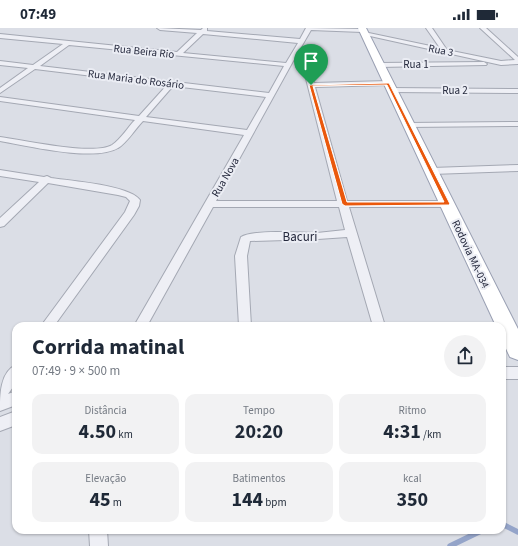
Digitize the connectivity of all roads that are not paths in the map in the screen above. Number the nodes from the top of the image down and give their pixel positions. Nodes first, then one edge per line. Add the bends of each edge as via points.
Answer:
1 (160, 28) edge
2 (309, 28) edge
3 (429, 28) edge
4 (483, 28) edge
5 (204, 30) edge
6 (363, 31) edge
7 (0, 36) edge
8 (68, 43) junction
9 (299, 45) junction
10 (445, 51) junction
11 (178, 54) junction
12 (518, 61) edge
13 (0, 63) edge
14 (501, 63) junction
15 (289, 65) junction
16 (379, 65) junction
17 (35, 67) junction
18 (171, 84) junction
19 (311, 85) junction
20 (390, 87) junction
21 (0, 91) edge
22 (518, 91) edge
23 (271, 95) junction
24 (0, 99) edge
25 (140, 118) junction
26 (518, 124) edge
27 (408, 125) junction
28 (250, 133) junction
29 (0, 139) edge
30 (518, 168) edge
31 (432, 171) junction
32 (0, 173) edge
33 (47, 179) junction
34 (209, 204) junction
35 (345, 204) junction
36 (447, 204) junction
37 (0, 224) edge
38 (352, 233) junction
39 (49, 322) edge
40 (142, 322) edge
41 (244, 322) edge
42 (378, 322) edge
43 (504, 322) edge
44 (506, 326) edge
45 (518, 351) edge
46 (506, 373) edge
47 (518, 373) edge
48 (12, 377) edge
49 (0, 394) edge
50 (12, 400) edge
51 (0, 404) edge
52 (12, 420) edge
53 (0, 424) edge
54 (98, 534) edge
55 (99, 546) edge

1 - 5 street
2 - 6 street, Rua 3
2 - 9 street, Rua Nova
3 - 10 street
4 - 12 street, Rua 3
5 - 9 street
5 - 11 street
6 - 10 street, Rua 3
6 - 16 main road, Rodovia MA-034
7 - 8 street, Rua Beira Rio
8 - 11 street, Rua Beira Rio
8 - 17 street
9 - 15 street, Rua Nova
9 - 19 street
10 - 14 street, Rua 3
11 - 15 street, Rua Beira Rio
12 - 14 street, Rua 3
13 - 17 street, Rua Maria do Rosário
14 - 16 street, Rua 1
15 - 23 street, Rua Nova
16 - 20 main road, Rodovia MA-034
17 - 18 street, Rua Maria do Rosário
17 - 21 street
18 - 23 street, Rua Maria do Rosário
18 - 25 street
19 - 20 street, Rua 2
19 - 35 street
20 - 22 street, Rua 2
20 - 27 main road, Rodovia MA-034
23 - 28 street, Rua Nova
24 - 25 street
25 - 28 street
25 - 29 street via 116,146 103,152 87,152
26 - 27 street
27 - 31 main road, Rodovia MA-034
28 - 34 street, Rua Nova
30 - 31 street
31 - 36 main road, Rodovia MA-034
32 - 33 street
33 - 37 street
33 - 39 street via 120,192 135,200 130,213
34 - 35 street
34 - 40 street, Rua Nova
35 - 36 street
35 - 38 street
36 - 43 main road, Rodovia MA-034
38 - 41 street, Bacuri via 248,237 244,241 242,252
38 - 42 street
44 - 45 main road, Rodovia MA-034
46 - 47 street
48 - 49 street
50 - 51 street
52 - 53 street
54 - 55 street

